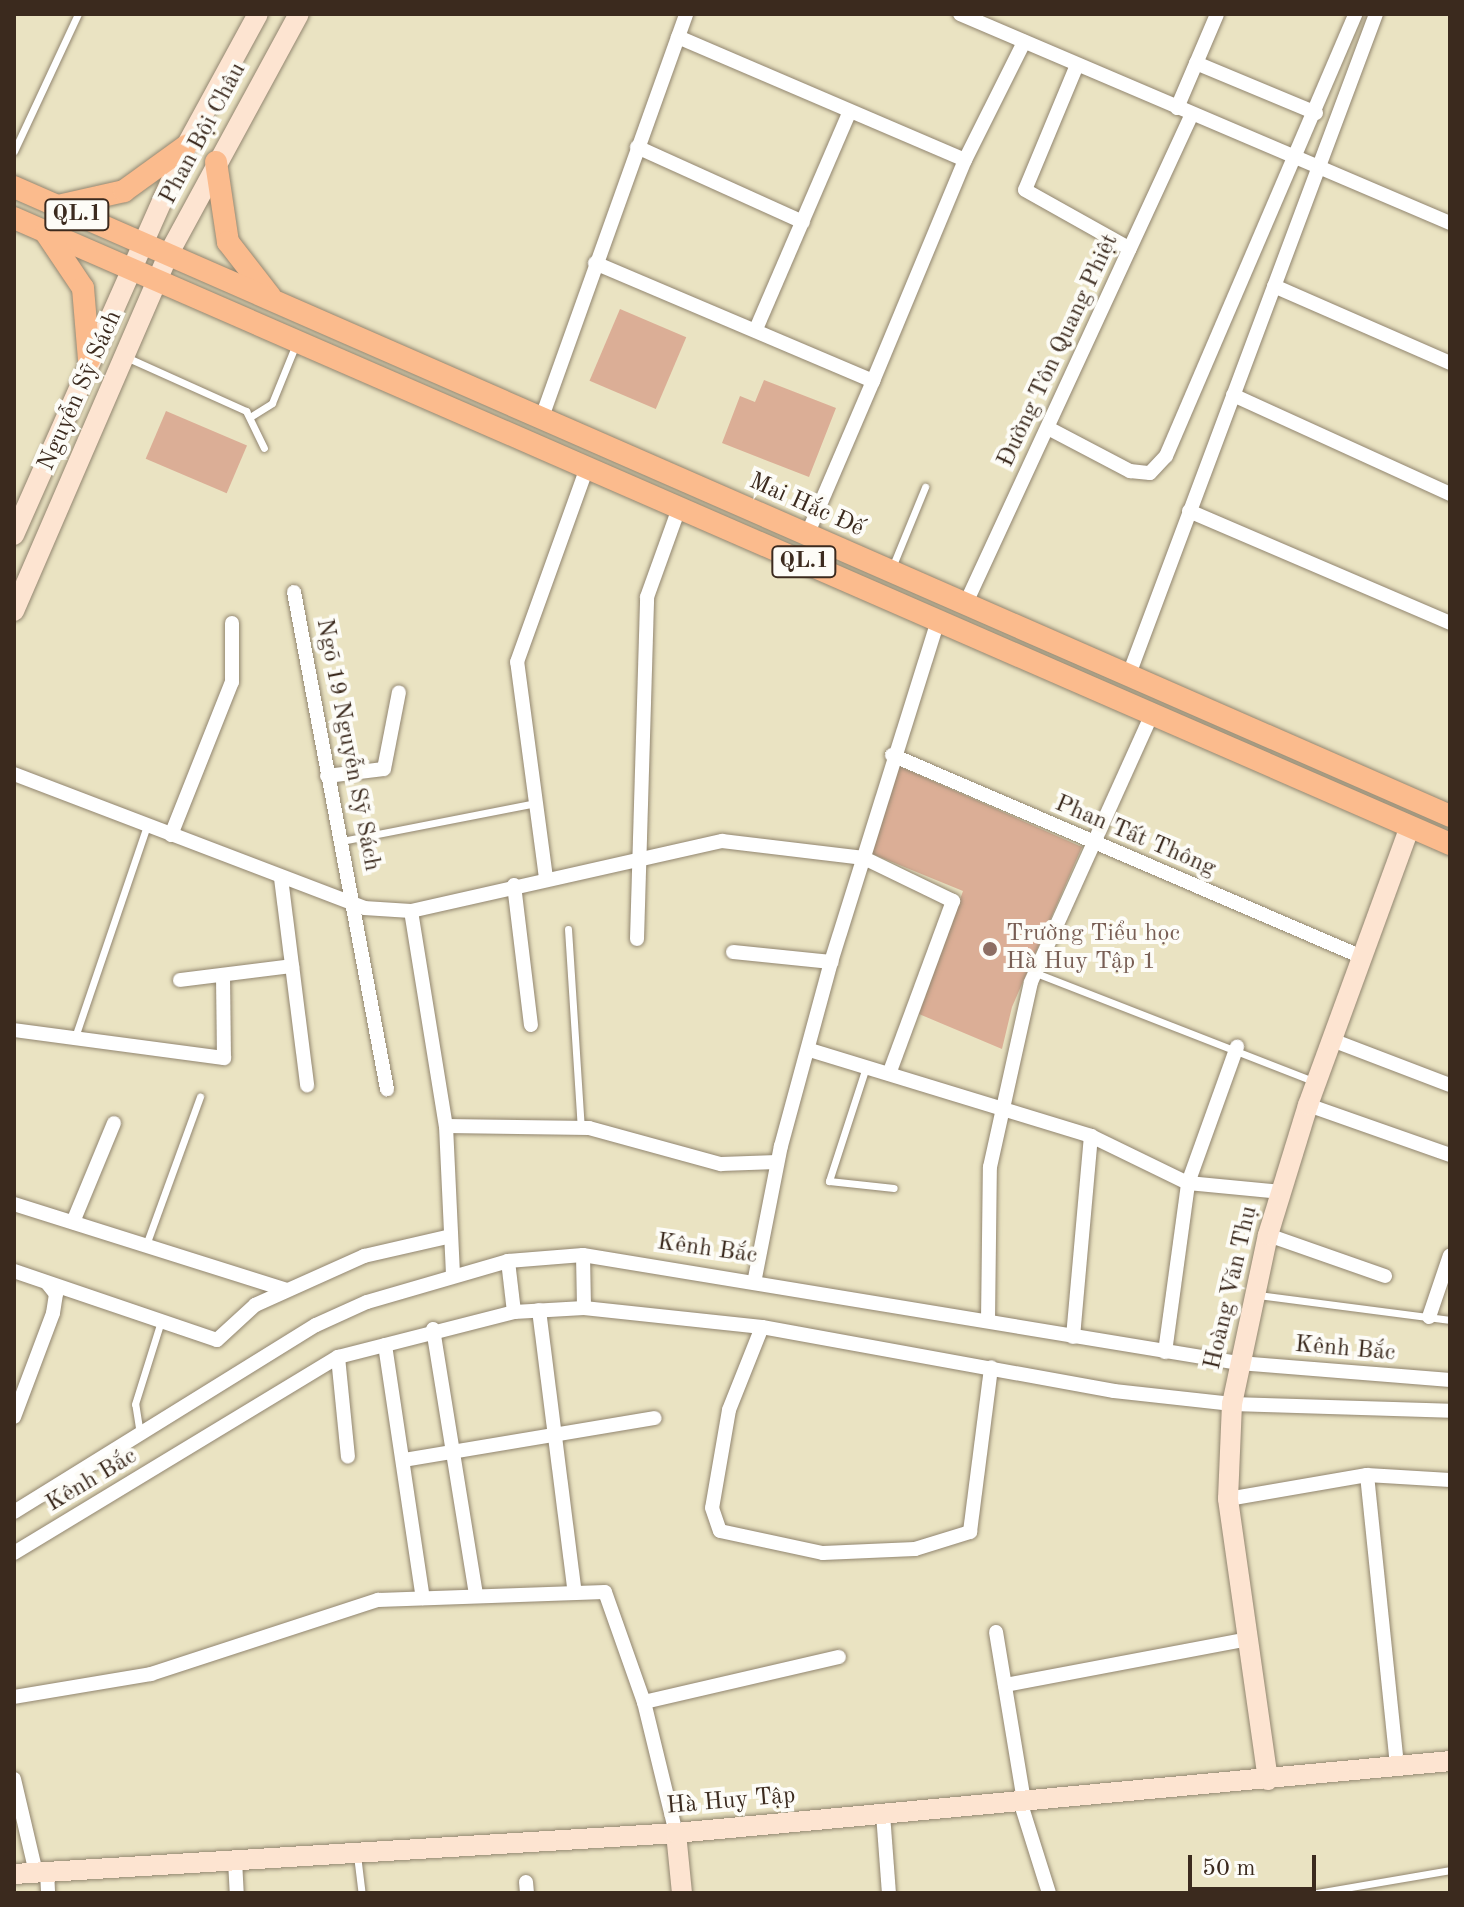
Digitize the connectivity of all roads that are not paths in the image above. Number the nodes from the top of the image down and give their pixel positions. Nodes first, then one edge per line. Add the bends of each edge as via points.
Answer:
1 (78, 14) edge
2 (258, 14) edge
3 (299, 14) edge
4 (686, 14) edge
5 (960, 14) edge
6 (1217, 14) edge
7 (1355, 14) edge
8 (1376, 14) edge
9 (678, 37) junction
10 (1024, 42) junction
11 (1196, 63) junction
12 (1077, 65) junction
13 (1177, 108) junction
14 (850, 111) junction
15 (1316, 113) junction
16 (1192, 114) junction
17 (186, 146) junction
18 (637, 147) junction
19 (14, 151) edge
20 (1297, 159) junction
21 (965, 160) junction
22 (216, 162) junction
23 (1316, 167) junction
24 (14, 187) edge
25 (58, 206) junction
26 (14, 218) edge
27 (803, 222) junction
28 (1450, 223) edge
29 (45, 232) junction
30 (141, 243) junction
31 (1130, 249) junction
32 (168, 255) junction
33 (595, 263) junction
34 (130, 269) junction
35 (158, 280) junction
36 (1274, 286) junction
37 (274, 300) junction
38 (756, 329) junction
39 (298, 341) junction
40 (124, 356) junction
41 (89, 360) junction
42 (1450, 363) edge
43 (873, 381) junction
44 (1233, 395) junction
45 (250, 417) junction
46 (542, 417) junction
47 (1048, 428) junction
48 (264, 448) dead end
49 (587, 468) junction
50 (925, 487) dead end
51 (1450, 494) edge
52 (30, 498) junction
53 (679, 508) junction
54 (56, 511) junction
55 (1189, 511) junction
56 (14, 535) edge
57 (807, 535) junction
58 (890, 572) junction
59 (294, 592) dead end
60 (965, 605) junction
61 (14, 611) edge
62 (938, 621) junction
63 (232, 623) dead end
64 (1450, 623) edge
65 (1128, 677) junction
66 (399, 692) dead end
67 (1152, 714) junction
68 (1255, 732) junction
69 (892, 755) junction
70 (1246, 755) junction
71 (14, 774) edge
72 (327, 776) junction
73 (536, 803) junction
74 (1450, 816) edge
75 (147, 826) junction
76 (1410, 827) junction
77 (171, 835) junction
78 (342, 841) junction
79 (1093, 844) junction
80 (1450, 844) edge
81 (642, 855) junction
82 (864, 858) junction
83 (281, 878) junction
84 (546, 878) junction
85 (514, 885) junction
86 (357, 906) junction
87 (411, 911) junction
88 (568, 929) dead end
89 (637, 939) dead end
90 (733, 952) dead end
91 (1362, 957) junction
92 (831, 962) junction
93 (292, 966) junction
94 (1034, 973) junction
95 (223, 975) junction
96 (180, 980) dead end
97 (531, 1025) dead end
98 (14, 1030) edge
99 (75, 1037) junction
100 (1332, 1040) junction
101 (1237, 1047) junction
102 (810, 1050) junction
103 (866, 1067) junction
104 (889, 1074) junction
105 (1316, 1083) junction
106 (307, 1085) dead end
107 (1450, 1085) edge
108 (387, 1089) dead end
109 (200, 1097) dead end
110 (1308, 1105) junction
111 (1002, 1109) junction
112 (114, 1123) dead end
113 (446, 1126) junction
114 (581, 1128) junction
115 (1091, 1136) junction
116 (1450, 1155) edge
117 (777, 1162) junction
118 (1188, 1183) junction
119 (894, 1188) dead end
120 (1282, 1192) junction
121 (14, 1204) edge
122 (73, 1222) junction
123 (1268, 1235) junction
124 (451, 1236) junction
125 (146, 1245) junction
126 (583, 1255) junction
127 (1450, 1255) edge
128 (508, 1261) junction
129 (14, 1271) edge
130 (453, 1274) junction
131 (1385, 1276) dead end
132 (755, 1278) junction
133 (47, 1282) junction
134 (287, 1290) junction
135 (1254, 1294) junction
136 (584, 1308) junction
137 (539, 1310) junction
138 (514, 1312) junction
139 (1429, 1317) junction
140 (1450, 1320) edge
141 (161, 1321) junction
142 (988, 1321) junction
143 (762, 1327) junction
144 (433, 1329) junction
145 (1073, 1337) junction
146 (385, 1345) junction
147 (1165, 1352) junction
148 (338, 1357) junction
149 (1239, 1363) junction
150 (991, 1367) junction
151 (1450, 1380) edge
152 (1232, 1404) junction
153 (1450, 1411) edge
154 (14, 1417) edge
155 (654, 1418) dead end
156 (555, 1432) junction
157 (140, 1434) junction
158 (453, 1450) junction
159 (348, 1457) dead end
160 (404, 1460) junction
161 (1367, 1475) junction
162 (1450, 1480) edge
163 (1228, 1499) junction
164 (14, 1512) edge
165 (14, 1553) edge
166 (574, 1589) junction
167 (476, 1595) junction
168 (423, 1598) junction
169 (996, 1632) dead end
170 (1248, 1639) junction
171 (839, 1657) dead end
172 (1005, 1685) junction
173 (14, 1697) edge
174 (644, 1702) junction
175 (1450, 1761) edge
176 (1397, 1767) junction
177 (14, 1779) edge
178 (1268, 1780) junction
179 (1022, 1801) junction
180 (883, 1814) junction
181 (676, 1833) junction
182 (357, 1853) junction
183 (235, 1860) junction
184 (1450, 1870) edge
185 (14, 1874) edge
186 (44, 1879) edge
187 (237, 1893) edge
188 (362, 1893) edge
189 (682, 1893) edge
190 (889, 1893) edge
191 (1049, 1893) edge
192 (1316, 1893) edge

1 - 19 lane
2 - 17 main road, Phan Bội Châu
3 - 22 main road, Phan Bội Châu
4 - 9 street
5 - 10 street
6 - 11 street
7 - 15 street
8 - 23 street
9 - 14 street
9 - 18 street
10 - 12 street
10 - 21 street
11 - 13 street
11 - 15 street
12 - 13 street
12 - 31 street via 1025,190
13 - 16 street
14 - 21 street
14 - 27 street
15 - 20 street
16 - 20 street
16 - 31 street, Đường Tôn Quang Phiệt
17 - 25 main road via 124,191
17 - 30 main road, Phan Bội Châu
18 - 27 street
18 - 33 street
20 - 23 street
20 - 47 street via 1166,456 1150,473 1130,471
21 - 43 street
22 - 32 main road, Phan Bội Châu
22 - 37 main road via 228,242
23 - 28 street
23 - 36 street
24 - 25 main road, QL.1
25 - 30 main road, QL.1
26 - 29 main road, QL.1
27 - 38 street
29 - 34 main road, QL.1
29 - 41 main road via 83,288
30 - 32 main road, Mai Hắc Đế / QL.1
30 - 34 main road, Phan Bội Châu
31 - 47 street, Đường Tôn Quang Phiệt
32 - 35 main road, Phan Bội Châu
32 - 37 main road, Mai Hắc Đế / QL.1
33 - 38 street
33 - 46 street
34 - 35 main road, QL.1
34 - 41 main road, Nguyễn Sỹ Sách
35 - 39 main road, QL.1
35 - 40 main road, Nguyễn Sỹ Sách
36 - 42 street
36 - 44 street
37 - 46 main road, Mai Hắc Đế / QL.1
38 - 43 street
39 - 45 lane via 272,403
39 - 49 main road, QL.1
40 - 45 lane
40 - 54 main road, Nguyễn Sỹ Sách
41 - 52 main road, Nguyễn Sỹ Sách
43 - 57 street
44 - 51 street
44 - 55 street
45 - 48 lane
46 - 57 main road, Mai Hắc Đế / QL.1
47 - 60 street, Đường Tôn Quang Phiệt
49 - 53 main road, QL.1
49 - 73 street via 517,662
50 - 58 lane
52 - 54 main road
52 - 56 main road, Nguyễn Sỹ Sách
53 - 62 main road, QL.1
53 - 81 street via 647,597
54 - 61 main road, Nguyễn Sỹ Sách
55 - 64 street
55 - 65 street
57 - 58 main road, Mai Hắc Đế / QL.1
58 - 60 main road, Mai Hắc Đế / QL.1
59 - 72 street, Ngõ 19 Nguyễn Sỹ Sách
60 - 65 main road, Mai Hắc Đế / QL.1
62 - 67 main road, QL.1
62 - 69 street
63 - 77 street via 232,682
65 - 68 main road, Mai Hắc Đế / QL.1
66 - 72 street via 384,769
67 - 70 main road, QL.1
67 - 79 street
68 - 70 main road
68 - 74 main road, Mai Hắc Đế / QL.1
69 - 79 street, Phan Tất Thông
69 - 82 street
70 - 76 main road, QL.1
71 - 75 street
72 - 78 street, Ngõ 19 Nguyễn Sỹ Sách
73 - 78 lane
73 - 84 street
75 - 77 street
75 - 99 lane
76 - 80 main road, QL.1
76 - 91 main road, Hoàng Văn Thụ
77 - 83 street
78 - 86 street, Ngõ 19 Nguyễn Sỹ Sách
79 - 91 street, Phan Tất Thông
79 - 94 street
81 - 82 street via 722,841
81 - 84 street
81 - 89 street
82 - 92 street
82 - 104 street via 953,901
83 - 86 street
83 - 93 street
84 - 85 street
85 - 87 street
85 - 97 street
86 - 87 street
86 - 108 street, Ngõ 19 Nguyễn Sỹ Sách
87 - 113 street
88 - 114 lane
90 - 92 street
91 - 100 main road, Hoàng Văn Thụ
92 - 102 street
93 - 95 street
93 - 106 street
94 - 101 lane
94 - 111 street
95 - 96 street
95 - 99 street via 224,1058
98 - 99 street
100 - 105 main road, Hoàng Văn Thụ
100 - 107 street
101 - 105 lane
101 - 118 street
102 - 103 street
102 - 117 street
103 - 104 street
103 - 119 lane via 829,1181
104 - 111 street
105 - 110 main road, Hoàng Văn Thụ
109 - 125 lane
110 - 116 street
110 - 120 main road, Hoàng Văn Thụ
111 - 115 street
111 - 142 street via 990,1167
112 - 122 street
113 - 114 street
113 - 124 street
114 - 117 street via 721,1164
115 - 118 street
115 - 145 street
117 - 132 street
118 - 120 street
118 - 147 street
120 - 123 main road, Hoàng Văn Thụ
121 - 122 street
122 - 125 street
123 - 131 street
123 - 135 main road, Hoàng Văn Thụ
124 - 130 street
124 - 134 street via 364,1256
125 - 134 street
126 - 128 street, Kênh Bắc
126 - 132 street, Kênh Bắc
126 - 136 street
127 - 139 street
128 - 130 street, Kênh Bắc
128 - 138 street
129 - 133 street
130 - 157 street, Kênh Bắc via 316,1325
132 - 142 street, Kênh Bắc
133 - 141 street
133 - 154 street via 56,1294 53,1313
134 - 141 street via 255,1305 217,1340
135 - 139 lane
135 - 149 main road, Hoàng Văn Thụ
136 - 137 street, Kênh Bắc
136 - 143 street, Kênh Bắc
137 - 138 street, Kênh Bắc
137 - 156 street
138 - 144 street, Kênh Bắc
139 - 140 lane
141 - 157 lane via 135,1404
142 - 145 street, Kênh Bắc
143 - 150 street, Kênh Bắc
143 - 150 street via 729,1410 712,1508 720,1531 823,1553 959,1541 970,1532
144 - 146 street, Kênh Bắc
144 - 158 street
145 - 147 street, Kênh Bắc
146 - 148 street, Kênh Bắc
146 - 160 street
147 - 149 street, Kênh Bắc
148 - 159 street
148 - 165 street, Kênh Bắc
149 - 151 street, Kênh Bắc
149 - 152 main road, Hoàng Văn Thụ
150 - 152 street, Kênh Bắc
152 - 153 street, Kênh Bắc
152 - 163 main road, Hoàng Văn Thụ
155 - 156 street
156 - 158 street
156 - 166 street
157 - 164 street, Kênh Bắc
158 - 160 street
158 - 167 street
160 - 168 street
161 - 162 street
161 - 163 street
161 - 176 street
163 - 170 main road, Hoàng Văn Thụ
166 - 167 street
166 - 174 street via 605,1592 614,1605
167 - 168 street
168 - 173 street via 378,1600 151,1674
169 - 172 street
170 - 172 street
170 - 178 main road, Hoàng Văn Thụ
171 - 174 street
172 - 179 street
174 - 181 street
175 - 176 main road, Hà Huy Tập
176 - 178 main road, Hà Huy Tập
177 - 186 street
178 - 179 main road, Hà Huy Tập
179 - 180 main road, Hà Huy Tập
179 - 191 street
180 - 181 main road, Hà Huy Tập
180 - 190 street
181 - 182 main road, Hà Huy Tập
181 - 189 main road
182 - 183 main road, Hà Huy Tập
182 - 188 lane
183 - 186 main road, Hà Huy Tập
183 - 187 street
184 - 192 lane
185 - 186 main road, Hà Huy Tập

